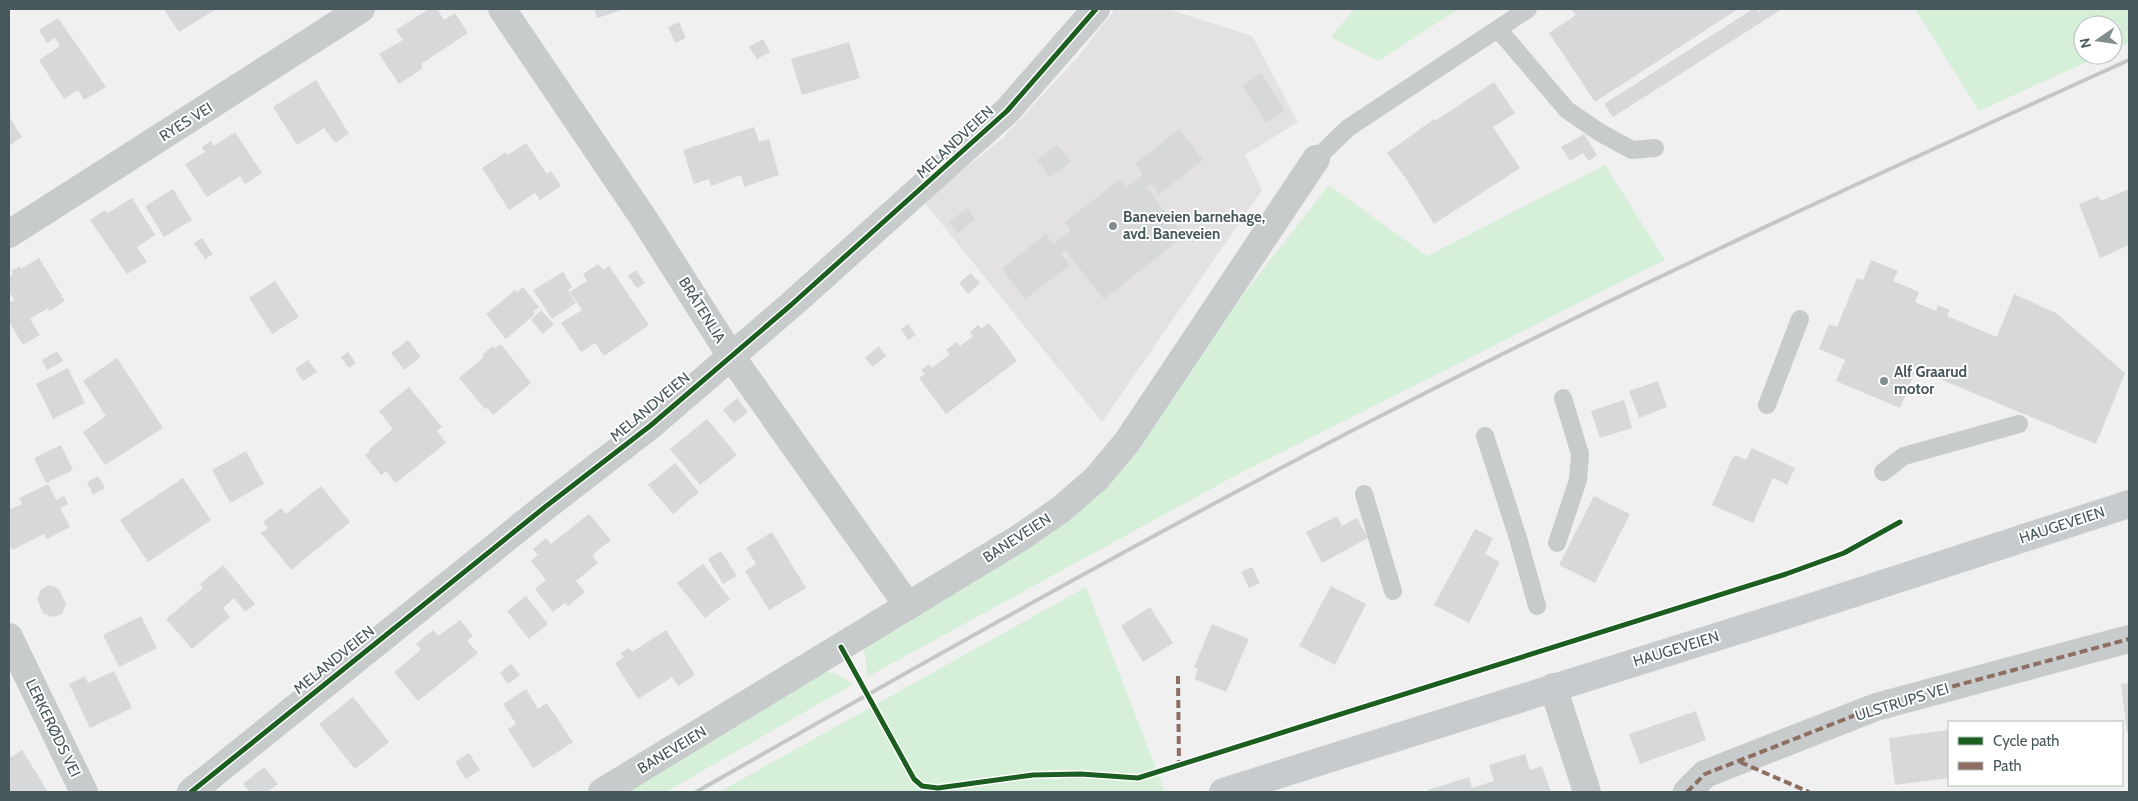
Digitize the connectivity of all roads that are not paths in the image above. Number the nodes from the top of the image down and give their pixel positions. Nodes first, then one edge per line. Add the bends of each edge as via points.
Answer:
1 (361, 9) edge
2 (502, 9) edge
3 (1096, 9) edge
4 (1528, 9) edge
5 (1498, 29) junction
6 (1655, 148) dead end
7 (1316, 159) joint
8 (9, 234) edge
9 (1800, 318) dead end
10 (731, 356) junction
11 (1563, 398) dead end
12 (1767, 405) dead end
13 (2019, 424) dead end
14 (1485, 436) dead end
15 (1882, 472) dead end
16 (1364, 494) dead end
17 (2129, 504) edge
18 (1557, 543) dead end
19 (1393, 591) dead end
20 (908, 606) junction
21 (1537, 606) dead end
22 (9, 636) edge
23 (2129, 639) edge
24 (1554, 687) junction
25 (84, 792) edge
26 (191, 792) edge
27 (602, 792) edge
28 (1223, 792) edge
29 (1587, 792) edge
30 (1687, 792) edge

1 - 8 street, RYES VEI
2 - 10 street, BRÅTENLIA via 644,219
3 - 10 street, MELANDVEIEN via 1007,111
4 - 5 lane
5 - 6 lane via 1567,110 1632,150
5 - 7 lane via 1348,128
7 - 20 street, BANEVEIEN via 1127,442 1096,479 1021,537
9 - 12 lane
10 - 20 street, BRÅTENLIA
10 - 26 street, MELANDVEIEN via 650,426 538,512
11 - 18 lane via 1580,454 1578,480
13 - 15 lane via 1904,456
14 - 21 lane
16 - 19 lane
17 - 24 main road, HAUGEVEIEN
20 - 27 street, BANEVEIEN
22 - 25 street, LERKERØDS VEI
23 - 30 street, ULSTRUPS VEI via 1876,707 1705,774
24 - 28 main road, HAUGEVEIEN
24 - 29 street

